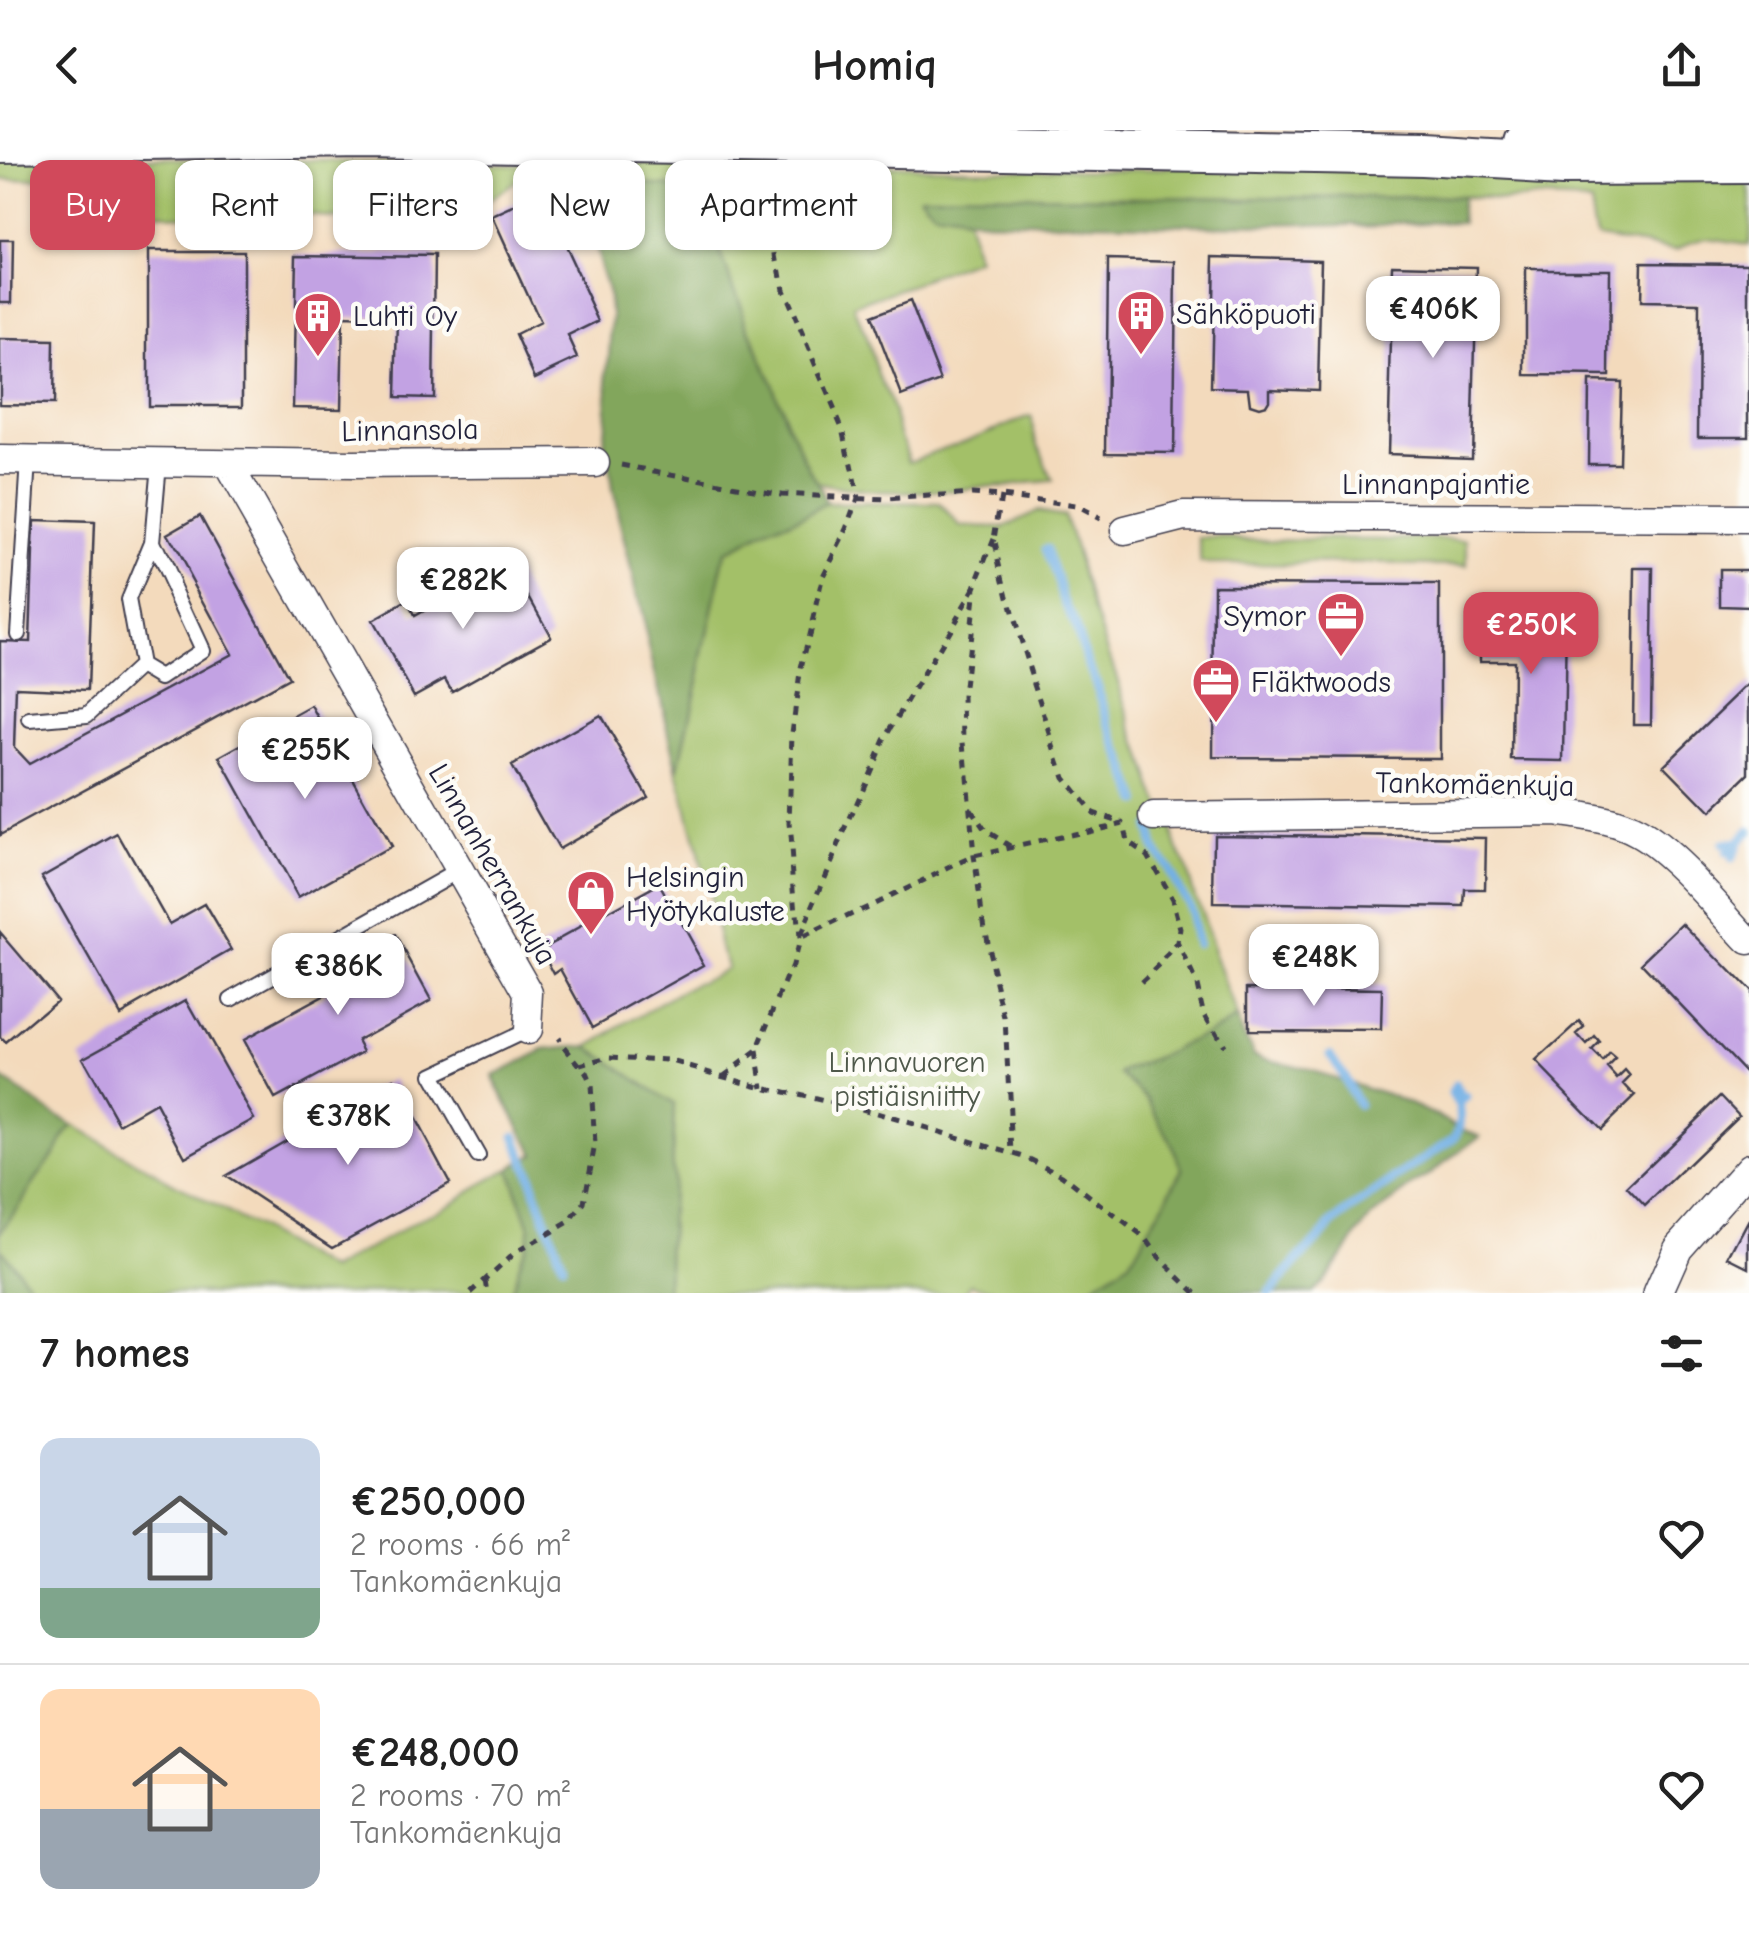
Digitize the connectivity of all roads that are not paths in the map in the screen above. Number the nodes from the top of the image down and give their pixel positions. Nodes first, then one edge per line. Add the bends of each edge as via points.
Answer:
1 (309, 130) edge
2 (1744, 130) edge
3 (364, 136) junction
4 (0, 141) edge
5 (1421, 156) junction
6 (1749, 163) edge
7 (0, 460) edge
8 (29, 460) junction
9 (159, 462) junction
10 (595, 462) road end
11 (227, 464) junction
12 (1749, 518) edge
13 (1125, 531) road end
14 (152, 542) junction
15 (18, 634) dead end
16 (140, 666) junction
17 (30, 720) dead end
18 (1154, 817) road end
19 (459, 870) junction
20 (1749, 941) edge
21 (230, 999) dead end
22 (527, 1030) joint
23 (478, 1156) dead end
24 (1749, 1168) edge
25 (1658, 1293) edge

1 - 3 main road
2 - 5 main road via 1606,131
3 - 4 main road
3 - 5 main road
5 - 6 main road
7 - 8 street
8 - 9 street
8 - 15 lane
9 - 11 street
9 - 14 lane
10 - 11 street, Linnansola
11 - 19 street, Linnanherrankuja
12 - 13 street, Linnanpajantie via 1184,516
14 - 16 lane via 128,600
14 - 16 lane via 202,650 160,678
16 - 17 lane via 86,716
18 - 20 street, Tankomäenkuja via 1555,812 1607,821 1641,834
19 - 21 lane
19 - 22 street, Linnanherrankuja via 529,994
22 - 23 lane via 432,1075
24 - 25 street via 1678,1248

